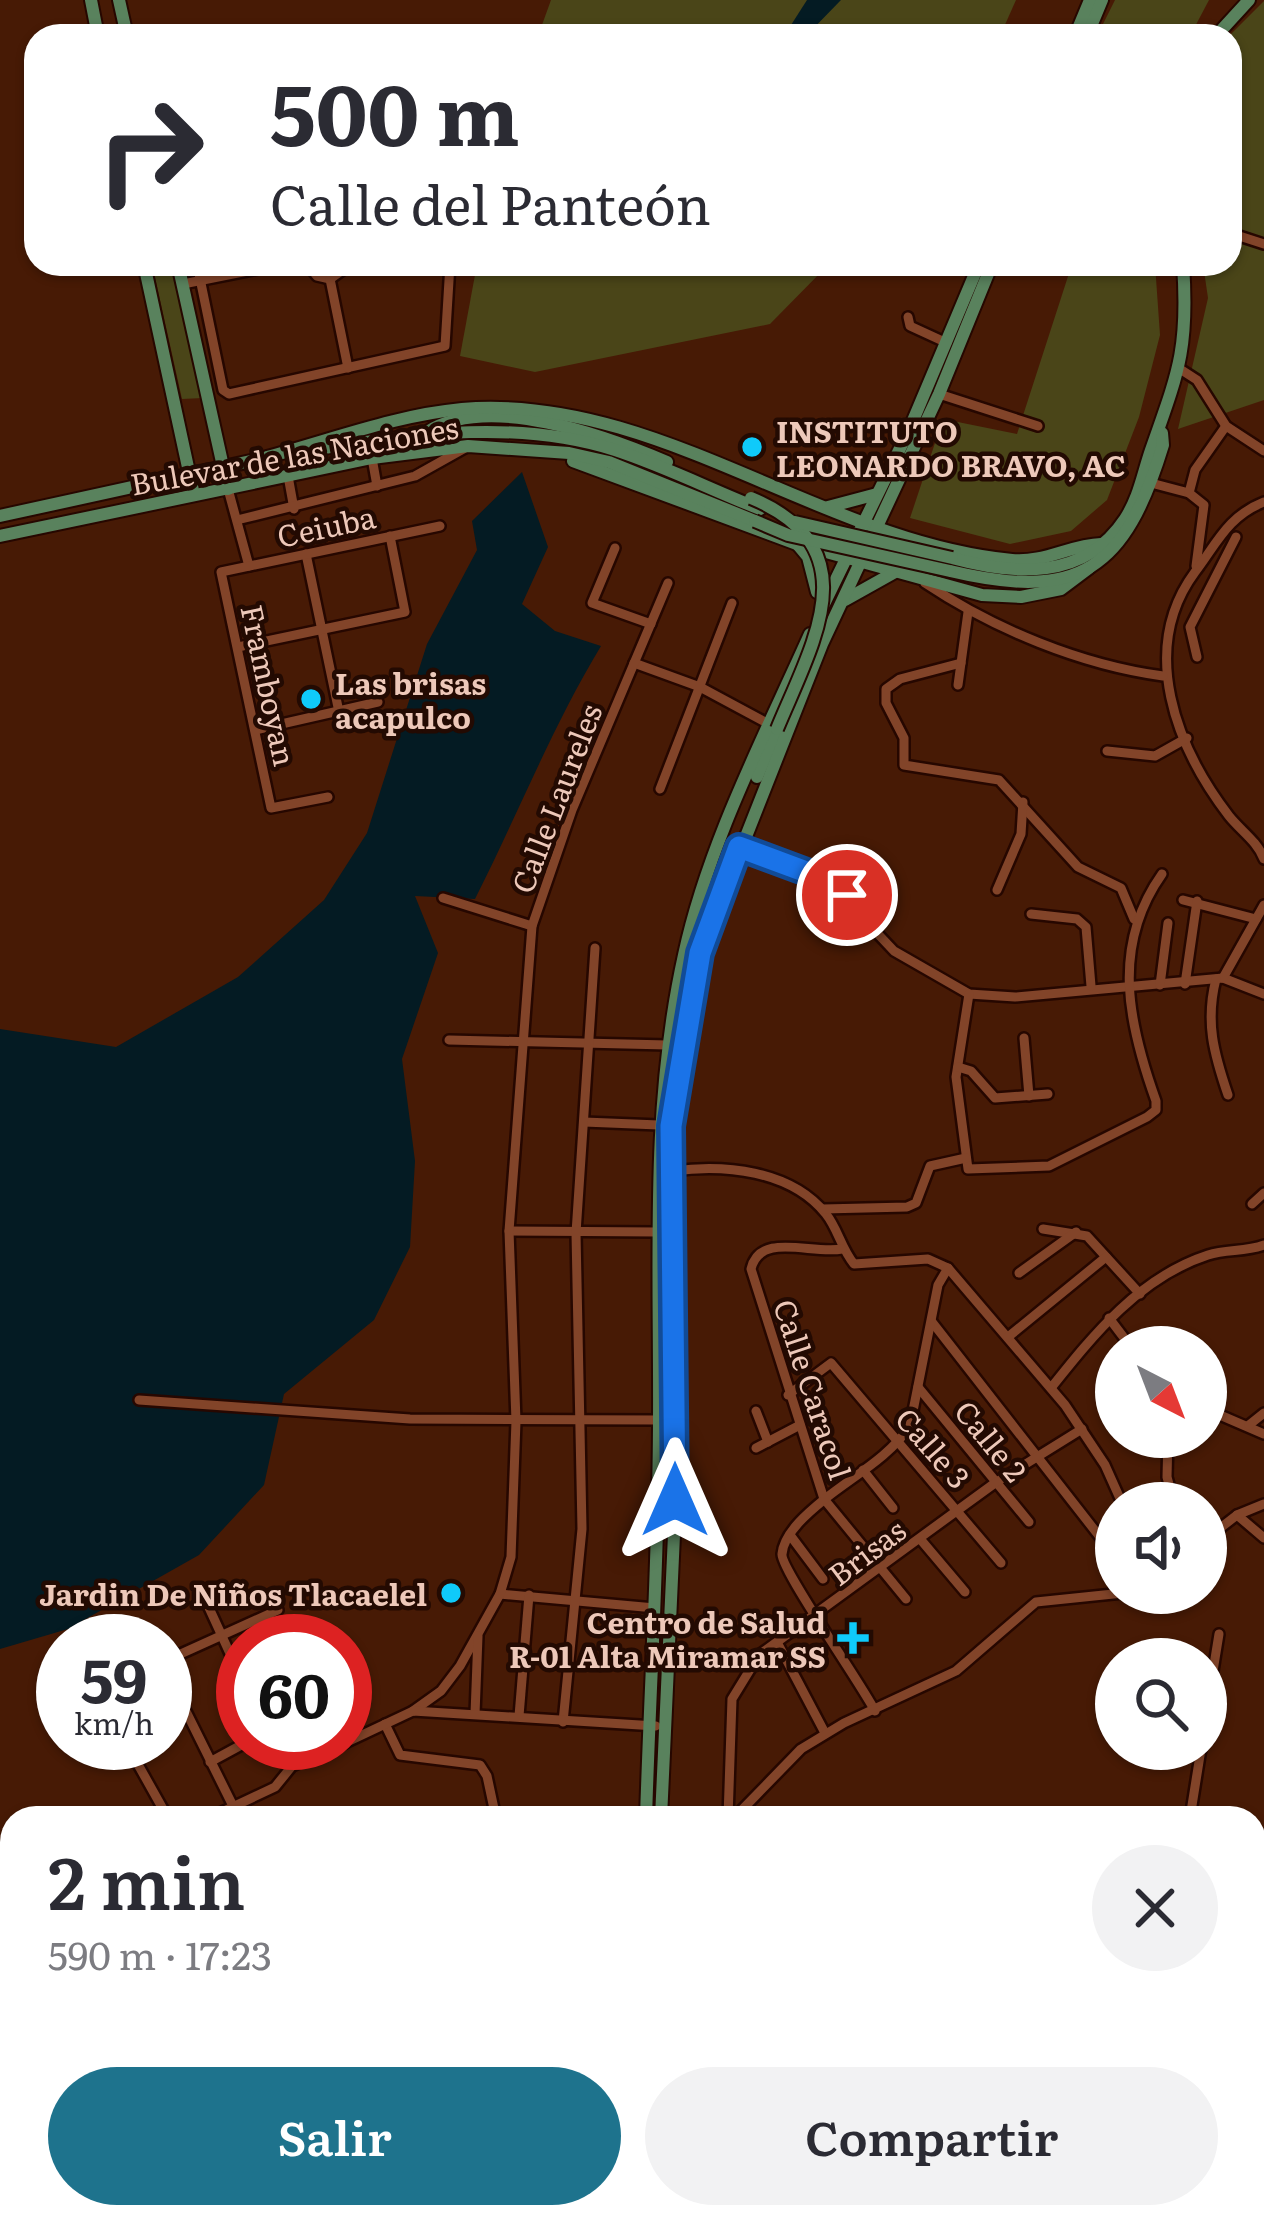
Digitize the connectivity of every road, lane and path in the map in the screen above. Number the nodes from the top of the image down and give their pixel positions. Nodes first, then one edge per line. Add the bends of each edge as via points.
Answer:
1 (1249, 0) edge
2 (1227, 24) edge
3 (147, 276) edge
4 (181, 276) edge
5 (200, 276) edge
6 (222, 276) edge
7 (317, 276) edge
8 (334, 276) edge
9 (449, 276) edge
10 (974, 276) edge
11 (987, 276) edge
12 (1184, 276) edge
13 (330, 279) junction
14 (201, 280) junction
15 (183, 284) junction
16 (908, 317) dead end
17 (947, 343) junction
18 (348, 368) junction
19 (1180, 368) junction
20 (940, 394) junction
21 (1039, 426) dead end
22 (1226, 426) junction
23 (1162, 432) junction
24 (423, 434) junction
25 (468, 446) junction
26 (1264, 451) edge
27 (550, 452) junction
28 (267, 457) junction
29 (372, 458) junction
30 (221, 469) junction
31 (190, 474) junction
32 (287, 476) junction
33 (1151, 483) junction
34 (377, 486) junction
35 (228, 489) junction
36 (1189, 493) junction
37 (885, 494) junction
38 (194, 495) junction
39 (1264, 502) edge
40 (822, 508) junction
41 (294, 509) junction
42 (0, 516) edge
43 (237, 520) junction
44 (872, 523) junction
45 (440, 526) dead end
46 (0, 536) edge
47 (390, 536) junction
48 (914, 536) junction
49 (1236, 537) dead end
50 (797, 544) junction
51 (1101, 544) junction
52 (615, 548) dead end
53 (306, 554) junction
54 (846, 559) junction
55 (861, 563) junction
56 (249, 566) junction
57 (1089, 568) junction
58 (221, 572) joint
59 (1195, 572) junction
60 (906, 573) junction
61 (1000, 577) junction
62 (668, 583) dead end
63 (1180, 594) junction
64 (844, 601) junction
65 (1198, 602) junction
66 (732, 603) dead end
67 (968, 612) junction
68 (816, 620) junction
69 (651, 624) junction
70 (322, 629) junction
71 (238, 647) junction
72 (1197, 657) dead end
73 (634, 663) junction
74 (961, 663) junction
75 (1163, 676) junction
76 (958, 685) dead end
77 (700, 687) junction
78 (378, 703) dead end
79 (339, 712) junction
80 (773, 727) junction
81 (255, 730) junction
82 (1187, 738) junction
83 (1107, 751) dead end
84 (660, 788) dead end
85 (328, 797) dead end
86 (1023, 802) junction
87 (739, 847) junction
88 (1263, 851) edge
89 (1162, 874) dead end
90 (998, 890) dead end
91 (443, 898) dead end
92 (1183, 900) dead end
93 (1197, 901) junction
94 (1264, 905) edge
95 (714, 909) junction
96 (1031, 914) dead end
97 (1256, 919) junction
98 (1134, 920) junction
99 (1168, 923) dead end
100 (532, 926) junction
101 (595, 948) dead end
102 (1220, 979) junction
103 (1184, 984) junction
104 (1131, 985) junction
105 (1091, 986) junction
106 (1160, 986) junction
107 (969, 994) junction
108 (1264, 994) edge
109 (1024, 1038) dead end
110 (523, 1039) junction
111 (449, 1040) dead end
112 (587, 1042) junction
113 (668, 1045) junction
114 (958, 1067) junction
115 (1048, 1094) dead end
116 (1228, 1095) dead end
117 (1029, 1096) junction
118 (584, 1122) junction
119 (659, 1125) junction
120 (967, 1164) junction
121 (674, 1172) junction
122 (1264, 1193) edge
123 (1252, 1204) dead end
124 (823, 1209) junction
125 (1042, 1229) dead end
126 (509, 1231) junction
127 (658, 1232) junction
128 (1076, 1232) junction
129 (576, 1233) junction
130 (1264, 1245) edge
131 (842, 1249) junction
132 (1106, 1257) junction
133 (948, 1268) junction
134 (1019, 1273) dead end
135 (1140, 1294) junction
136 (1109, 1318) junction
137 (932, 1322) junction
138 (1115, 1326) edge
139 (1008, 1337) junction
140 (918, 1387) junction
141 (1051, 1388) junction
142 (788, 1395) junction
143 (139, 1400) dead end
144 (756, 1411) dead end
145 (1264, 1413) edge
146 (1227, 1416) edge
147 (516, 1420) junction
148 (582, 1420) junction
149 (659, 1420) junction
150 (1250, 1425) junction
151 (800, 1426) junction
152 (1082, 1429) junction
153 (1264, 1434) edge
154 (768, 1442) junction
155 (898, 1443) junction
156 (757, 1448) dead end
157 (1037, 1457) junction
158 (863, 1470) junction
159 (1111, 1482) edge
160 (995, 1483) junction
161 (824, 1499) junction
162 (1264, 1504) edge
163 (893, 1508) dead end
164 (959, 1511) junction
165 (657, 1514) junction
166 (675, 1514) junction
167 (1237, 1515) junction
168 (1029, 1522) dead end
169 (1227, 1523) edge
170 (1095, 1531) edge
171 (790, 1535) junction
172 (1264, 1538) edge
173 (921, 1540) junction
174 (1001, 1563) dead end
175 (882, 1568) junction
176 (823, 1579) dead end
177 (964, 1592) dead end
178 (500, 1594) junction
179 (529, 1595) junction
180 (1095, 1596) edge
181 (205, 1599) dead end
182 (905, 1599) dead end
183 (577, 1600) junction
184 (655, 1608) junction
185 (278, 1610) dead end
186 (270, 1614) edge
187 (818, 1617) junction
188 (216, 1624) edge
189 (478, 1631) junction
190 (1219, 1634) dead end
191 (1218, 1638) edge
192 (778, 1644) junction
193 (412, 1711) junction
194 (875, 1712) junction
195 (476, 1714) junction
196 (519, 1716) junction
197 (563, 1722) junction
198 (192, 1723) edge
199 (385, 1724) junction
200 (649, 1725) junction
201 (665, 1726) junction
202 (372, 1729) edge
203 (825, 1733) junction
204 (216, 1759) edge
205 (210, 1762) junction
206 (141, 1770) edge
207 (289, 1770) edge
208 (1198, 1770) edge
209 (161, 1806) edge
210 (233, 1806) joint
211 (494, 1806) edge
212 (646, 1806) edge
213 (662, 1806) edge
214 (731, 1806) edge
215 (744, 1806) edge
216 (1192, 1806) edge

1 - 2 main road
3 - 31 main road
4 - 15 main road
5 - 14 street
6 - 14 street
7 - 13 street
8 - 13 street
9 - 18 street via 445,346
10 - 17 main road
11 - 20 main road
12 - 19 main road
13 - 18 street
14 - 15 street
14 - 18 street via 225,394
15 - 30 main road
16 - 17 street via 910,326
17 - 37 main road
19 - 22 street
19 - 23 main road
20 - 21 street
20 - 37 main road
22 - 26 street
22 - 36 street
23 - 33 main road, Bulevar de las Naciones
23 - 51 main road, Bulevar de las Naciones via 1127,516
24 - 28 main road, Bulevar de las Naciones
24 - 61 main road, Bulevar de las Naciones, bridge via 541,433 615,450 791,521
24 - 80 main road, bridge via 441,423 550,423 619,442 799,525 826,584 820,626
25 - 27 main road, Bulevar de las Naciones
25 - 29 main road, Bulevar de las Naciones
25 - 34 street via 416,476
27 - 50 main road
27 - 61 main road, Bulevar de las Naciones, bridge via 609,463 788,535
28 - 30 main road, Bulevar de las Naciones
28 - 40 main road via 414,416 529,410 638,434
29 - 32 main road, Bulevar de las Naciones
29 - 34 street
30 - 31 main road, Bulevar de las Naciones
30 - 35 main road
31 - 38 main road
31 - 42 main road, Bulevar de las Naciones
32 - 35 main road, Bulevar de las Naciones
32 - 41 street
33 - 36 street
33 - 57 main road, Bulevar de las Naciones via 1136,524
34 - 41 street
35 - 38 main road, Bulevar de las Naciones
35 - 43 street
36 - 59 street via 1204,505
37 - 40 main road
37 - 44 main road
37 - 48 main road via 892,517
38 - 46 main road, Bulevar de las Naciones
39 - 59 street via 1224,526
40 - 44 main road
41 - 43 street
43 - 56 street
44 - 48 main road
44 - 54 main road
44 - 55 main road
45 - 47 street, Ceiuba
47 - 53 street, Ceiuba
47 - 70 street via 405,612
48 - 51 main road via 1016,561
49 - 65 street
50 - 54 main road
50 - 68 main road via 816,577
51 - 61 main road, Bulevar de las Naciones via 1048,571
52 - 69 street via 592,604
53 - 56 street, Ceiuba
53 - 70 street
54 - 55 main road
54 - 68 main road
55 - 60 main road
55 - 64 main road
56 - 58 street, Ceiuba
57 - 60 main road via 1060,589 1021,597 982,595
57 - 61 main road, Bulevar de las Naciones via 1052,582
58 - 71 street, Framboyan
59 - 63 street
60 - 64 main road via 884,575
60 - 67 street
62 - 69 street, Calle Laureles
63 - 65 street
63 - 75 street
64 - 87 main road
65 - 72 street via 1190,627
66 - 77 street
67 - 74 street
67 - 75 street via 1093,663
68 - 80 main road
69 - 73 street, Calle Laureles
70 - 71 street
70 - 79 street
71 - 81 street, Framboyan
73 - 77 street
73 - 100 street, Calle Laureles
74 - 76 street
74 - 86 street via 886,689 904,738 904,765 999,780
75 - 82 street
77 - 80 street
77 - 84 street
78 - 79 street
79 - 81 street
80 - 95 main road via 719,867
80 - 113 main road via 707,876
81 - 85 street, Framboyan via 271,808
82 - 83 street via 1155,756
82 - 88 street via 1229,817
86 - 90 street via 1021,834
86 - 98 street via 1078,867 1121,888
87 - 95 main road
87 - 107 street via 828,880 894,951
89 - 98 street
91 - 100 street
92 - 93 street
93 - 97 street
93 - 103 street
94 - 97 street
95 - 121 main road via 680,1050
96 - 105 street via 1086,927
97 - 102 street
98 - 104 street
99 - 106 street
100 - 110 street, Calle Laureles
101 - 112 street
102 - 103 street
102 - 108 street
102 - 116 street via 1209,1007 1211,1045
103 - 106 street
104 - 105 street
104 - 106 street
104 - 120 street via 1156,1110 1049,1166
105 - 107 street via 1015,997
107 - 114 street
109 - 117 street
110 - 111 street
110 - 112 street
110 - 126 street, Calle Laureles
112 - 113 street
112 - 118 street
113 - 119 main road
114 - 117 street via 995,1098
114 - 120 street
115 - 117 street
118 - 119 street
118 - 129 street
119 - 127 main road
120 - 124 street via 930,1166 907,1207
121 - 124 street via 744,1170
121 - 166 main road
122 - 123 street
124 - 131 street
125 - 128 street
126 - 129 street
126 - 147 street, Calle Laureles
127 - 129 street
127 - 149 main road
128 - 132 street
128 - 134 street
129 - 148 street
130 - 135 street via 1203,1257
131 - 133 street via 866,1267 928,1259
131 - 142 street, Calle Caracol via 766,1247 754,1257 751,1270
132 - 135 street
132 - 139 street
133 - 137 street
133 - 139 street
135 - 136 street
136 - 138 street
136 - 141 street
137 - 140 street
137 - 157 street
139 - 141 street
140 - 155 street
140 - 160 street, Calle 2
141 - 152 street
142 - 151 street, Calle Caracol
142 - 155 street, Calle 3 via 831,1363
143 - 147 street
144 - 154 street
145 - 150 street
146 - 150 street
147 - 148 street
147 - 178 street, Calle Laureles via 512,1557
148 - 149 street
148 - 183 street
149 - 165 main road
150 - 153 street
151 - 154 street
151 - 161 street, Calle Caracol
152 - 157 street, Brisas
152 - 159 street
154 - 156 street
155 - 158 street
155 - 164 street, Calle 3
157 - 160 street, Brisas
157 - 170 street
158 - 161 street
158 - 163 street
160 - 164 street, Brisas
160 - 168 street, Calle 2
161 - 171 street
161 - 175 street, Calle Caracol
162 - 167 street
164 - 173 street, Brisas
164 - 174 street, Calle 3
165 - 166 highway
165 - 184 main road
166 - 201 main road
167 - 169 street
167 - 172 street
171 - 176 street
171 - 187 street via 784,1570
173 - 175 street, Brisas
173 - 177 street
175 - 182 street, Calle Caracol
175 - 187 street, Brisas
178 - 179 street
178 - 189 street, Calle Laureles
179 - 183 street
179 - 196 street
180 - 194 street via 1036,1602 956,1671
181 - 188 street
183 - 184 street
183 - 197 street
184 - 200 main road
185 - 186 street
187 - 192 street, Brisas
187 - 194 street
189 - 193 street, Calle Laureles via 441,1691
189 - 195 street
190 - 191 street
192 - 203 street
192 - 214 street, Brisas via 741,1677 732,1699
193 - 195 street
193 - 199 street
194 - 203 street
195 - 196 street
196 - 197 street
197 - 200 street
198 - 205 street
199 - 202 street
199 - 211 street via 400,1755 479,1766
200 - 201 street
200 - 212 main road
201 - 213 main road
203 - 215 street
204 - 205 street
205 - 210 street
206 - 209 street
207 - 210 street via 275,1787
208 - 216 street

